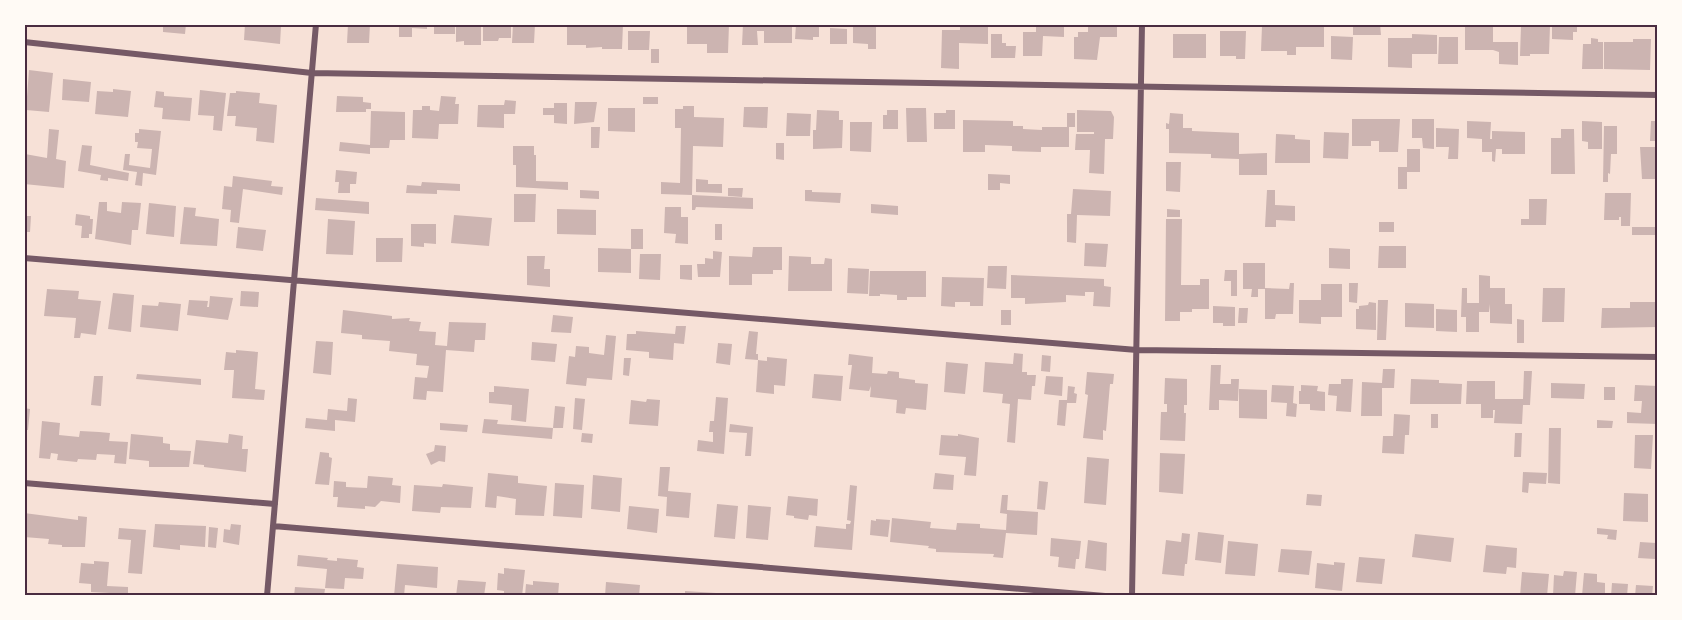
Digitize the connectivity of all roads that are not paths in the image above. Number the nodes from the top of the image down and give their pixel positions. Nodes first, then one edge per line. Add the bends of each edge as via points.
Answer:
1 (316, 24) edge
2 (1142, 24) edge
3 (24, 42) edge
4 (312, 73) junction
5 (1140, 86) junction
6 (1658, 95) edge
7 (24, 258) edge
8 (294, 280) junction
9 (1137, 350) junction
10 (1658, 357) edge
11 (24, 483) edge
12 (275, 504) junction
13 (273, 526) junction
14 (267, 596) edge
15 (1104, 596) edge
16 (1132, 596) edge

1 - 4 street
2 - 5 street
3 - 4 street
4 - 5 street
4 - 8 street
5 - 6 street
5 - 9 street
7 - 8 street
8 - 9 street
8 - 12 street
9 - 10 street
9 - 16 street
11 - 12 street
12 - 13 street
13 - 14 street
13 - 15 street

